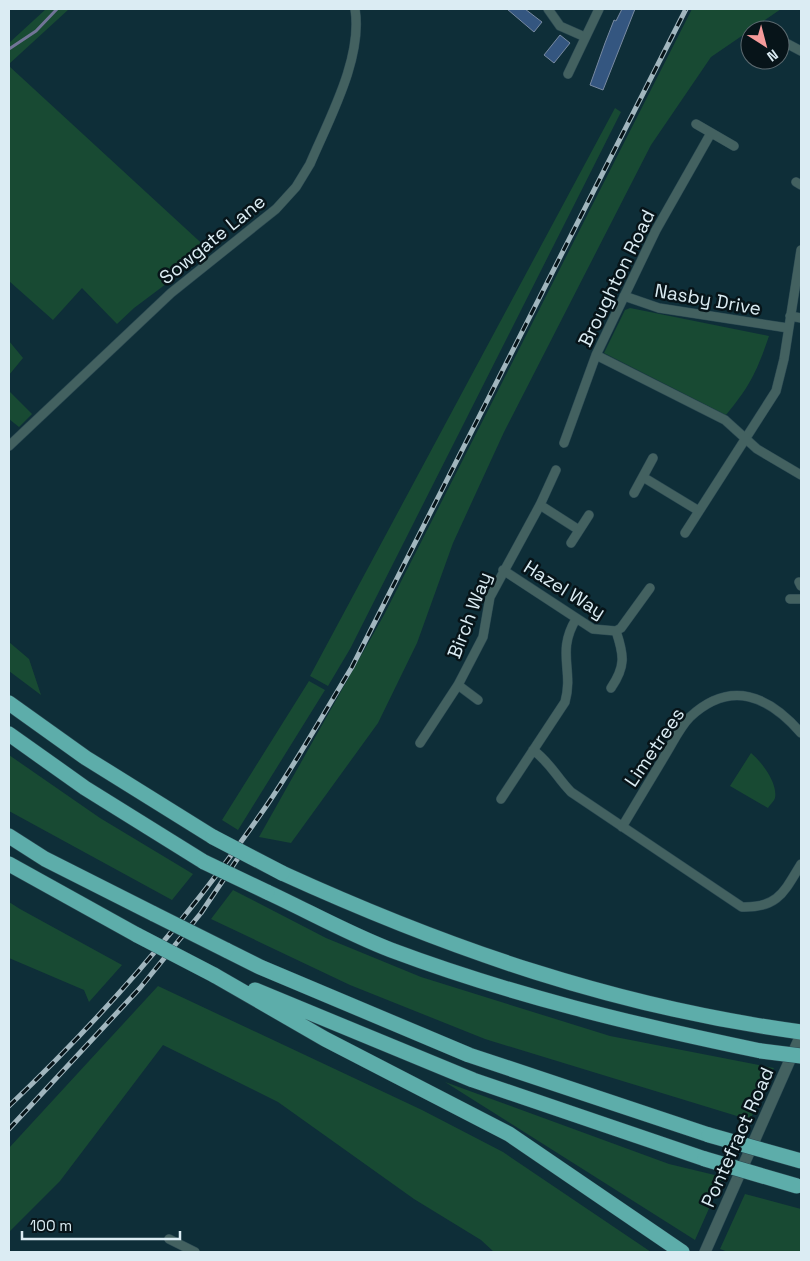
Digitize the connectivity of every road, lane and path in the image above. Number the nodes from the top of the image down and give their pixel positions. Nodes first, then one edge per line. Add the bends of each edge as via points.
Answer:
1 (355, 9) edge
2 (548, 9) edge
3 (599, 9) edge
4 (585, 37) junction
5 (568, 74) dead end
6 (696, 124) dead end
7 (711, 133) junction
8 (734, 146) dead end
9 (801, 250) edge
10 (624, 296) junction
11 (790, 316) junction
12 (801, 318) edge
13 (788, 328) junction
14 (596, 355) junction
15 (745, 439) junction
16 (564, 443) dead end
17 (9, 446) edge
18 (653, 458) dead end
19 (556, 470) dead end
20 (801, 475) edge
21 (643, 477) junction
22 (634, 493) dead end
23 (540, 505) junction
24 (699, 511) junction
25 (589, 515) dead end
26 (579, 530) junction
27 (685, 533) dead end
28 (571, 543) dead end
29 (504, 570) junction
30 (650, 588) dead end
31 (790, 599) dead end
32 (801, 599) edge
33 (576, 619) junction
34 (616, 631) junction
35 (458, 685) junction
36 (611, 688) dead end
37 (478, 700) dead end
38 (9, 703) edge
39 (801, 733) edge
40 (9, 734) edge
41 (420, 742) dead end
42 (533, 750) junction
43 (501, 800) dead end
44 (622, 827) junction
45 (9, 836) edge
46 (9, 864) edge
47 (801, 864) edge
48 (214, 975) junction
49 (801, 1034) edge
50 (801, 1056) edge
51 (801, 1161) edge
52 (799, 1187) edge
53 (169, 1239) dead end
54 (195, 1252) edge
55 (682, 1252) edge
56 (705, 1252) edge

1 - 17 street, Sowgate Lane via 355,44 347,74 304,177 290,196 248,234 171,293
2 - 4 street via 560,26
3 - 4 street
4 - 5 street
6 - 7 street
7 - 8 street
7 - 10 street, Broughton Road via 656,230
9 - 11 street
10 - 13 street, Nasby Drive via 659,308
10 - 14 street, Broughton Road
11 - 12 street
11 - 13 street
13 - 15 street via 776,391
14 - 15 street via 725,420
14 - 16 street, Broughton Road
15 - 20 street
15 - 24 street
18 - 21 street
19 - 23 street, Birch Way
21 - 22 street
21 - 24 street
23 - 26 street
23 - 29 street, Birch Way
24 - 27 street
25 - 26 street
26 - 28 street
29 - 33 street, Hazel Way
29 - 35 street, Birch Way via 490,597 483,637
30 - 34 street, Hazel Way
31 - 32 street
33 - 34 street, Hazel Way via 592,629
33 - 42 street via 568,633 565,648 568,690 565,702
34 - 36 street via 624,657 618,678
35 - 37 street, Birch Way
35 - 41 street, Birch Way
38 - 49 highway, bridge via 86,758 213,837 356,907 514,966 648,1004
39 - 44 street, Limetrees via 780,710 759,698 734,695 708,704 689,718
40 - 50 highway, bridge via 85,788 204,862 390,950 630,1024
42 - 43 street
42 - 44 street via 551,765 562,784
44 - 47 street via 742,907 768,905 777,899
45 - 51 highway, bridge via 45,859 260,967 469,1055 709,1135
46 - 48 highway, bridge
48 - 52 highway, bridge via 473,1080 705,1159
48 - 55 highway via 325,1039 509,1134
49 - 56 street, Pontefract Road
53 - 54 street

